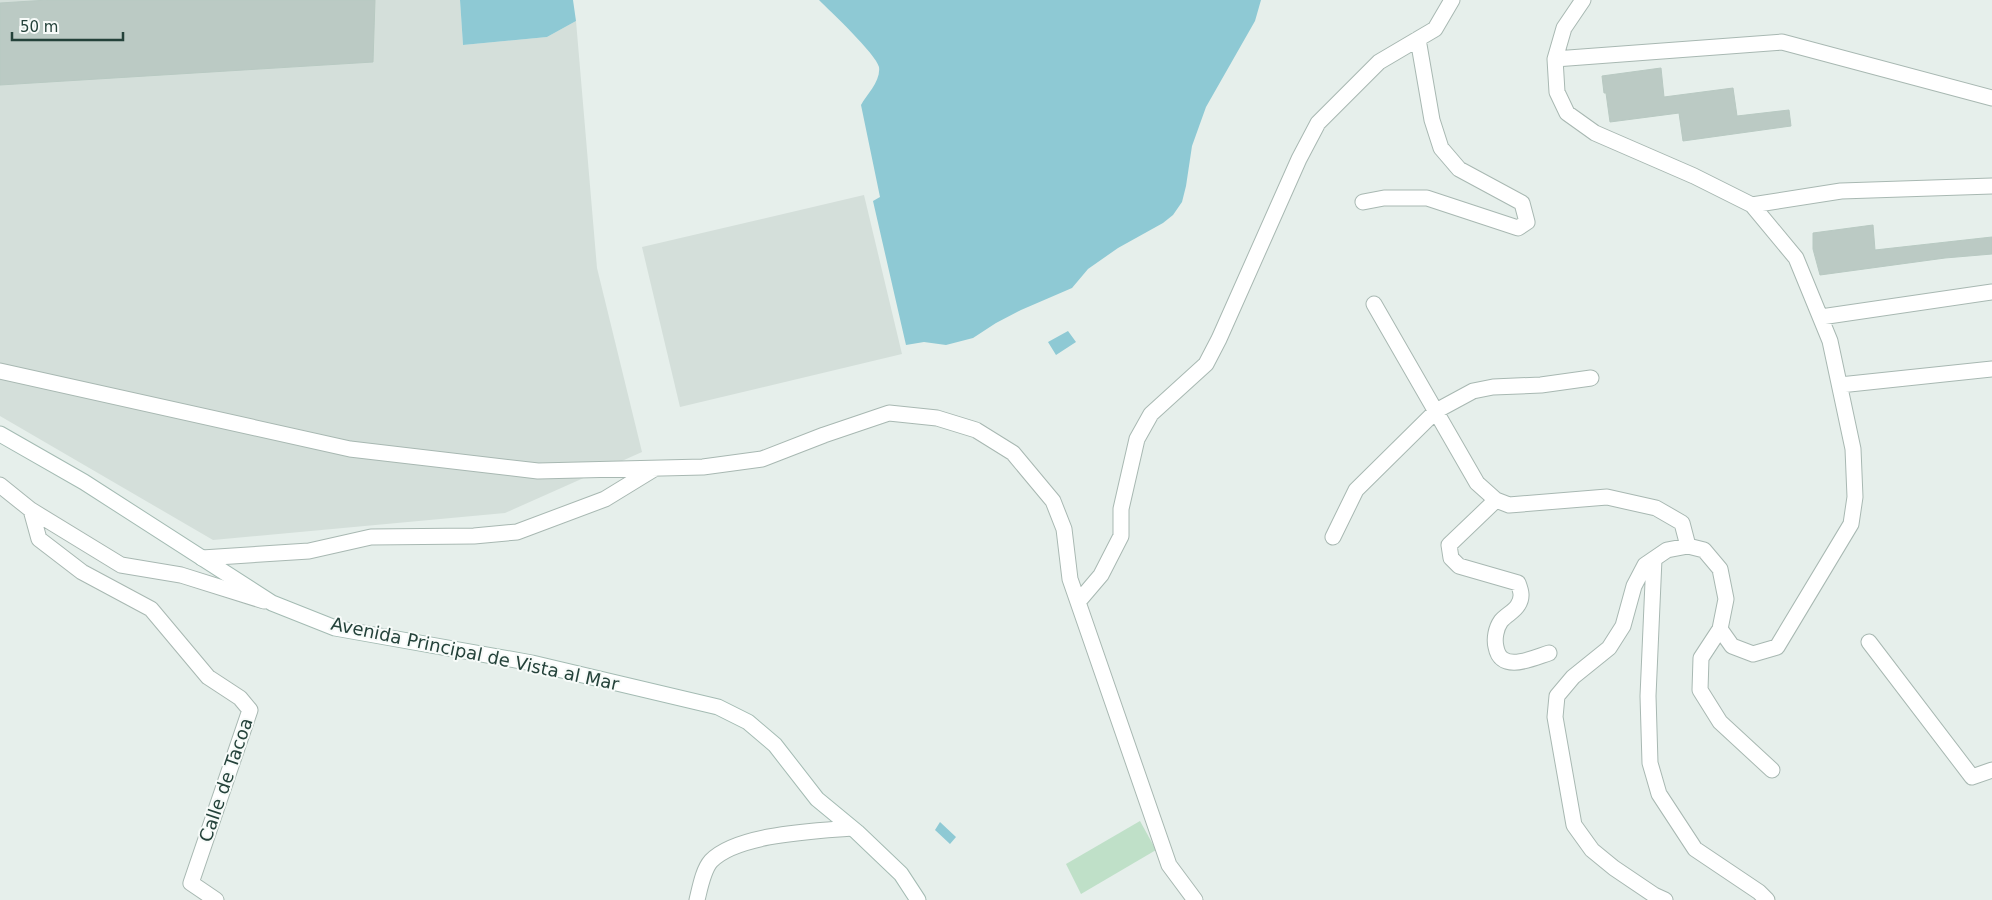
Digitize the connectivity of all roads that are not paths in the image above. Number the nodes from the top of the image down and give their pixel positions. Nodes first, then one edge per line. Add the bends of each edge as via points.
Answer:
1 (1452, 0) edge
2 (1584, 0) edge
3 (1418, 39) junction
4 (1554, 58) junction
5 (1992, 98) edge
6 (1992, 186) edge
7 (1363, 202) dead end
8 (1752, 205) junction
9 (1992, 292) edge
10 (1374, 304) dead end
11 (1821, 317) junction
12 (1992, 369) edge
13 (0, 371) edge
14 (1591, 378) dead end
15 (1840, 385) junction
16 (1436, 411) junction
17 (0, 434) edge
18 (655, 468) junction
19 (0, 485) edge
20 (1496, 500) junction
21 (31, 510) junction
22 (1333, 537) dead end
23 (1688, 546) junction
24 (202, 558) junction
25 (1654, 559) junction
26 (1078, 602) junction
27 (272, 603) junction
28 (1720, 629) junction
29 (1869, 642) dead end
30 (1549, 653) dead end
31 (1772, 770) dead end
32 (1992, 770) edge
33 (851, 828) junction
34 (1190, 898) edge
35 (216, 900) edge
36 (696, 900) edge
37 (918, 900) edge
38 (1665, 900) edge
39 (1767, 900) edge

1 - 3 street via 1435,29
2 - 4 street via 1564,28
3 - 7 street via 1440,148 1459,169 1522,203 1527,222 1518,228 1427,198 1384,198
3 - 26 street via 1379,62 1318,123 1206,364 1151,414 1137,439 1122,509 1122,536 1101,575
4 - 5 street via 1782,42
4 - 8 street via 1557,92 1567,113 1594,133
6 - 8 street via 1841,192
8 - 11 street via 1796,258
9 - 11 street
10 - 16 street
11 - 15 street
12 - 15 street
13 - 18 street via 350,449 538,470
14 - 16 street via 1474,391
15 - 28 street via 1853,449 1856,497 1851,524 1777,647 1753,654 1732,646
16 - 20 street via 1477,483
16 - 22 street via 1356,490
17 - 24 street, Avenida Principal de Vista al Mar via 84,482
18 - 24 street via 605,499 517,532 474,536 371,537 309,551
18 - 26 street via 703,467 762,459 889,413 937,418 976,430 1013,452 1053,501 1064,530 1070,579
19 - 21 street
20 - 23 street via 1509,505 1607,497 1656,508 1682,523
20 - 30 street via 1449,545 1451,558 1459,566 1518,582 1522,593 1518,606 1501,622 1494,638 1496,651 1502,659 1518,662
21 - 27 street via 121,564 181,575
21 - 35 street, Calle de Tacoa via 39,539 82,572 151,609 208,677 240,698 250,710 192,883
23 - 25 street via 1667,550
23 - 28 street via 1704,550 1720,569 1726,599
24 - 27 street, Avenida Principal de Vista al Mar
25 - 38 street via 1645,565 1634,586 1623,626 1609,648 1573,677 1557,696 1554,716 1574,825 1592,850
25 - 39 street via 1648,696 1650,763 1660,794 1695,849
26 - 34 street via 1169,865
27 - 33 street, Avenida Principal de Vista al Mar via 335,628 532,664 718,707 748,722 775,745 817,799
28 - 31 street via 1702,658 1700,690 1720,722
29 - 32 street via 1972,778
33 - 36 street via 773,835 725,851 710,862
33 - 37 street, Avenida Principal de Vista al Mar via 901,874

